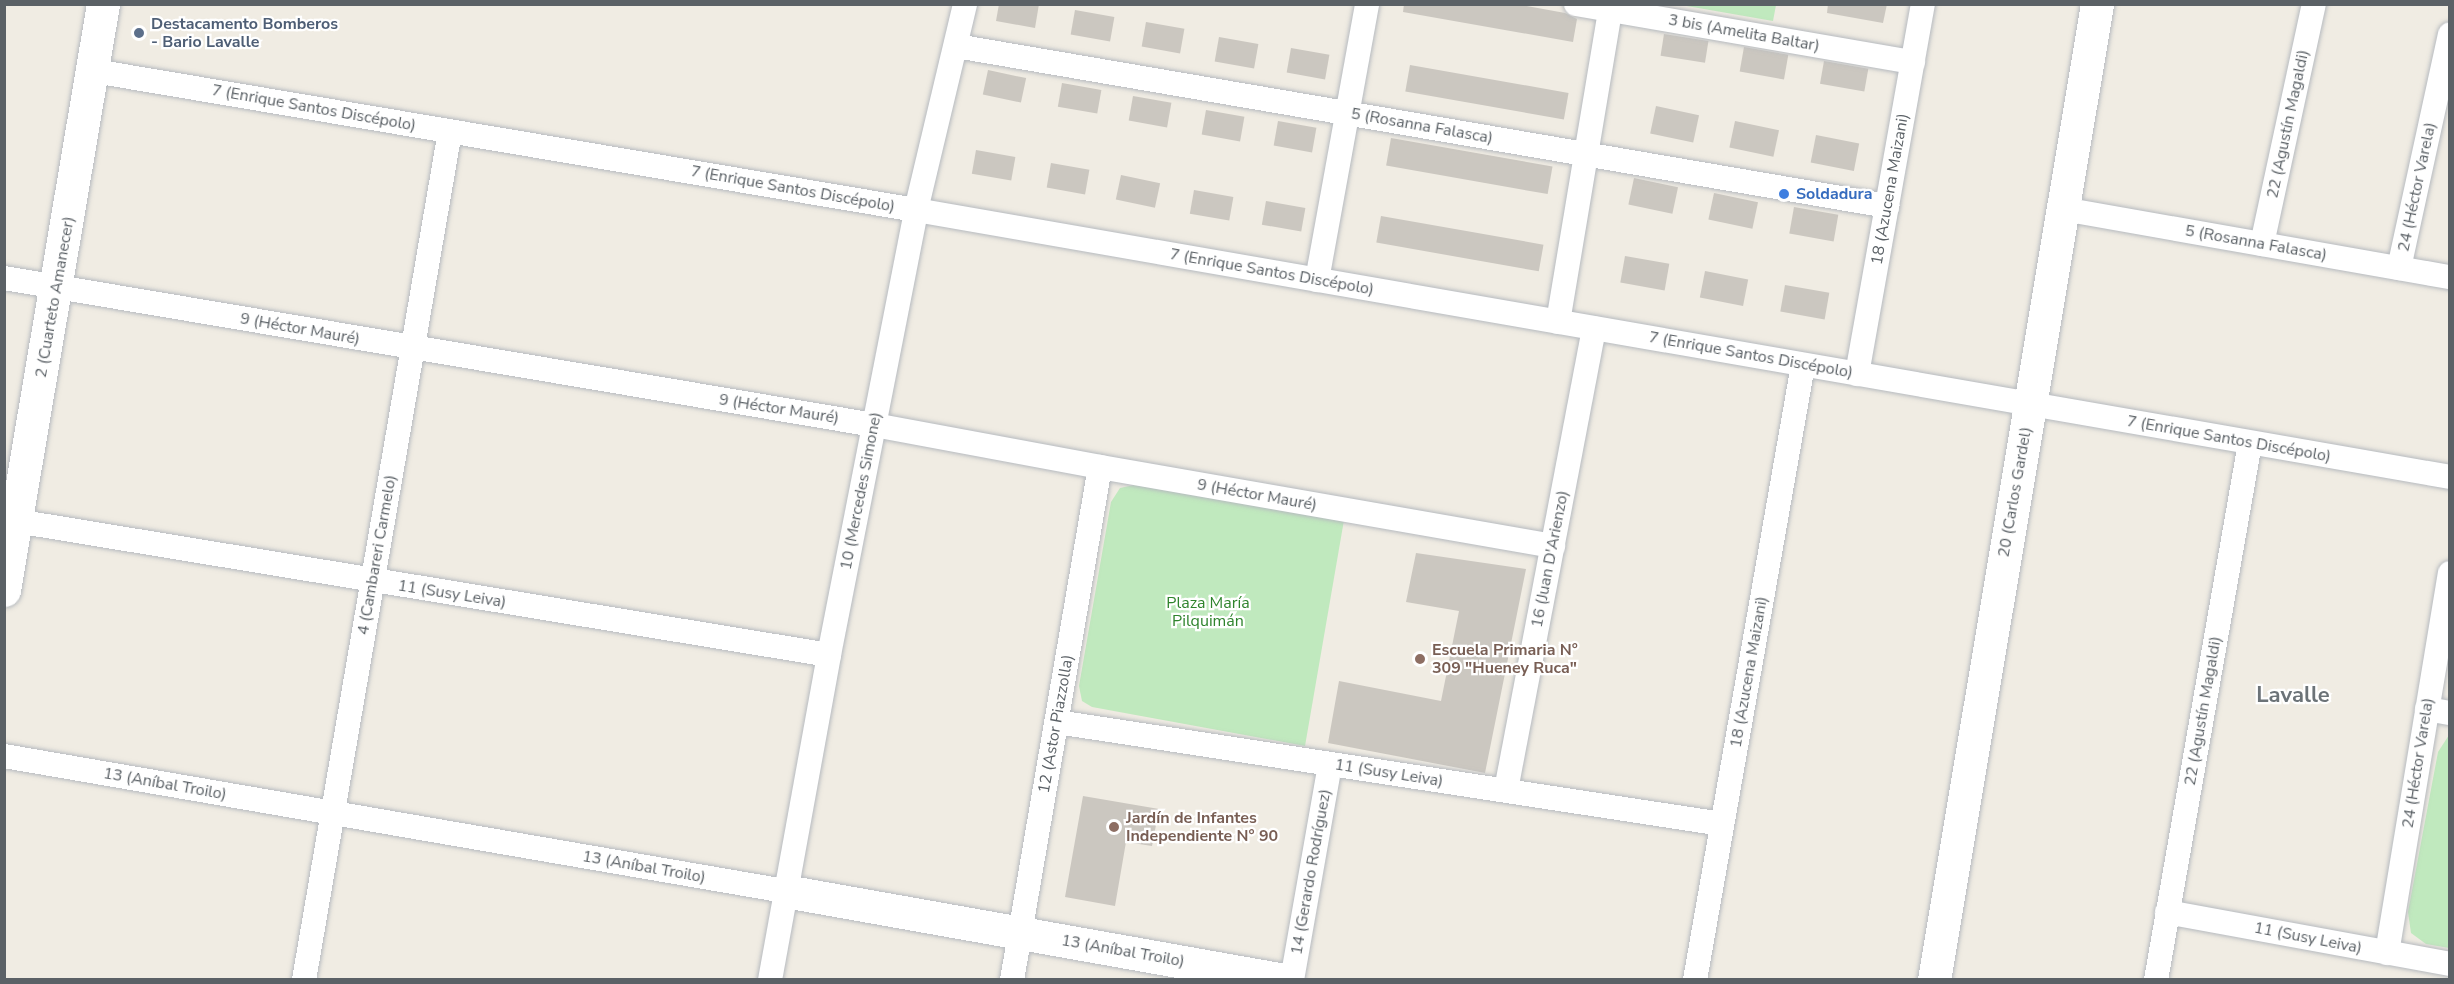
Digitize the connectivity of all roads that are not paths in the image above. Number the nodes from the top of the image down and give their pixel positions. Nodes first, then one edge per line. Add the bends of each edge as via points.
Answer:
1 (103, 4) edge
2 (964, 4) edge
3 (1367, 4) edge
4 (1576, 4) edge
5 (1923, 4) edge
6 (2097, 4) edge
7 (2314, 4) edge
8 (1610, 7) edge
9 (2450, 35) edge
10 (956, 46) junction
11 (1913, 62) junction
12 (93, 71) junction
13 (1347, 113) junction
14 (450, 131) junction
15 (1586, 154) junction
16 (1887, 206) junction
17 (2063, 209) junction
18 (916, 210) junction
19 (2262, 244) junction
20 (2399, 268) junction
21 (2450, 277) edge
22 (4, 278) edge
23 (1317, 280) junction
24 (56, 287) junction
25 (1558, 322) junction
26 (1594, 328) junction
27 (412, 349) junction
28 (1803, 365) junction
29 (1857, 374) junction
30 (2030, 404) junction
31 (874, 425) junction
32 (2250, 443) junction
33 (1100, 468) junction
34 (2450, 477) edge
35 (10, 520) edge
36 (1553, 546) junction
37 (2450, 573) edge
38 (373, 581) junction
39 (4, 590) edge
40 (829, 655) junction
41 (2438, 711) edge
42 (1057, 722) junction
43 (4, 756) edge
44 (1330, 764) junction
45 (1506, 790) junction
46 (333, 813) junction
47 (1722, 824) junction
48 (785, 891) junction
49 (2168, 912) junction
50 (1020, 932) junction
51 (2387, 953) junction
52 (2450, 964) edge
53 (304, 980) edge
54 (770, 980) edge
55 (1012, 980) edge
56 (1284, 980) edge
57 (1292, 980) edge
58 (1695, 980) edge
59 (1934, 980) edge
60 (2156, 980) edge

1 - 12 street, 2 (Cuarteto Amanecer)
2 - 10 street, 10 (Mercedes Simone)
3 - 13 street
4 - 8 street, 3 bis (Amelita Baltar)
5 - 11 street, 18 (Azucena Maizani)
6 - 17 street, 20 (Carlos Gardel)
7 - 19 street, 22 (Agustín Magaldi)
8 - 11 street, 3 bis (Amelita Baltar)
8 - 15 street
9 - 20 street, 24 (Héctor Varela)
10 - 13 street, 5 (Rosanna Falasca)
10 - 18 street, 10 (Mercedes Simone)
11 - 16 street, 18 (Azucena Maizani)
12 - 14 street, 7 (Enrique Santos Discépolo)
12 - 24 street, 2 (Cuarteto Amanecer)
13 - 15 street, 5 (Rosanna Falasca)
13 - 23 street
14 - 18 street, 7 (Enrique Santos Discépolo)
14 - 27 street, 4 (Cambareri Carmelo)
15 - 16 street, 5 (Rosanna Falasca)
15 - 25 street
16 - 29 street, 18 (Azucena Maizani)
17 - 19 street, 5 (Rosanna Falasca)
17 - 30 street, 20 (Carlos Gardel)
18 - 23 street, 7 (Enrique Santos Discépolo)
18 - 31 street, 10 (Mercedes Simone)
19 - 20 street, 5 (Rosanna Falasca)
20 - 21 street, 5 (Rosanna Falasca)
22 - 24 street, 9 (Héctor Mauré)
23 - 25 street, 7 (Enrique Santos Discépolo)
24 - 27 street, 9 (Héctor Mauré)
24 - 35 street, 2 (Cuarteto Amanecer)
25 - 26 street, 7 (Enrique Santos Discépolo)
26 - 28 street, 7 (Enrique Santos Discépolo)
26 - 36 street, 16 (Juan D'Arienzo)
27 - 31 street, 9 (Héctor Mauré)
27 - 38 street, 4 (Cambareri Carmelo)
28 - 29 street, 7 (Enrique Santos Discépolo)
28 - 47 street, 18 (Azucena Maizani)
29 - 30 street, 7 (Enrique Santos Discépolo)
30 - 32 street, 7 (Enrique Santos Discépolo)
30 - 59 street, 20 (Carlos Gardel)
31 - 33 street, 9 (Héctor Mauré)
31 - 40 street, 10 (Mercedes Simone)
32 - 34 street, 7 (Enrique Santos Discépolo)
32 - 49 street, 22 (Agustín Magaldi)
33 - 36 street, 9 (Héctor Mauré)
33 - 42 street, 12 (Astor Piazzolla)
35 - 38 street, 11 (Susy Leiva)
35 - 39 street, 2 (Cuarteto Amanecer)
36 - 45 street, 16 (Juan D'Arienzo)
37 - 41 street, 24 (Héctor Varela)
38 - 40 street, 11 (Susy Leiva)
38 - 46 street, 4 (Cambareri Carmelo)
40 - 48 street, 10 (Mercedes Simone)
41 - 51 street, 24 (Héctor Varela)
42 - 44 street, 11 (Susy Leiva)
42 - 50 street, 12 (Astor Piazzolla)
43 - 46 street, 13 (Aníbal Troilo)
44 - 45 street, 11 (Susy Leiva)
44 - 57 street, 14 (Gerardo Rodríguez)
45 - 47 street, 11 (Susy Leiva)
46 - 48 street, 13 (Aníbal Troilo)
46 - 53 street, 4 (Cambareri Carmelo)
47 - 58 street, 18 (Azucena Maizani)
48 - 50 street, 13 (Aníbal Troilo)
48 - 54 street, 10 (Mercedes Simone)
49 - 51 street, 11 (Susy Leiva)
49 - 60 street, 22 (Agustín Magaldi)
50 - 55 street, 12 (Astor Piazzolla)
50 - 56 street, 13 (Aníbal Troilo)
51 - 52 street, 11 (Susy Leiva)

